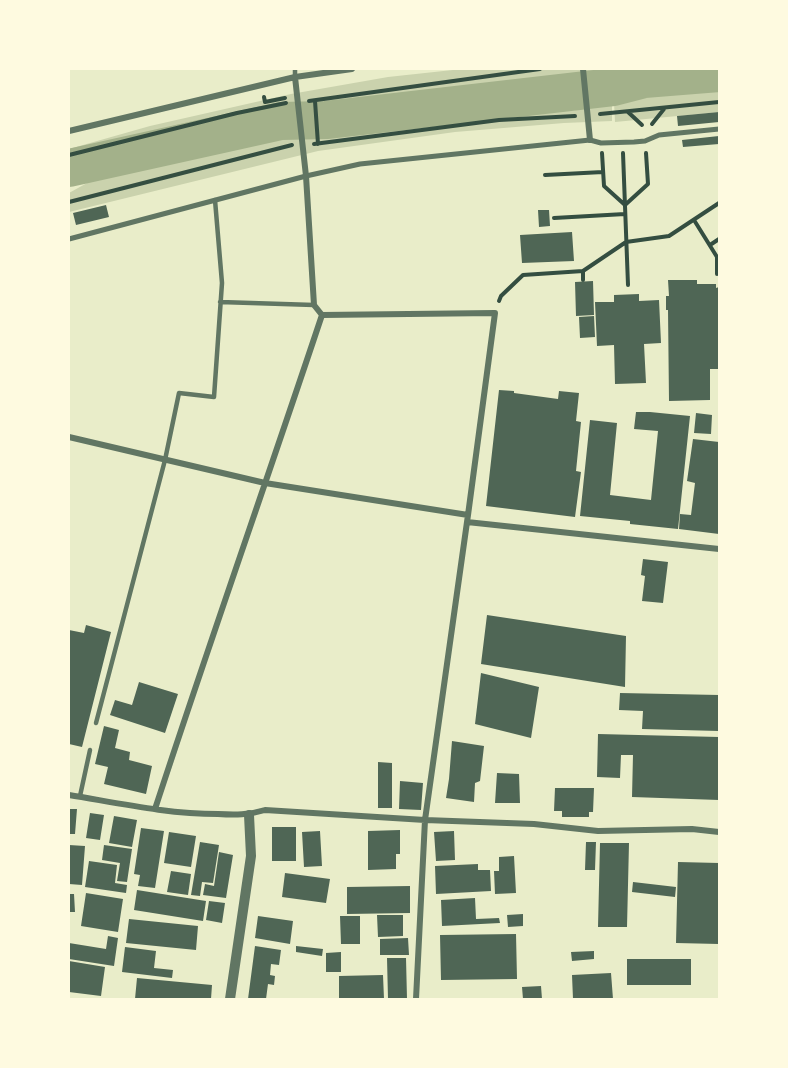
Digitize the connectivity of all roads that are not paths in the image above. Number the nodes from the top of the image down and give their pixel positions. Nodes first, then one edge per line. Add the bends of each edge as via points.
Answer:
1 (295, 69) edge
2 (352, 69) edge
3 (583, 69) edge
4 (295, 77) junction
5 (719, 129) edge
6 (69, 131) edge
7 (590, 140) junction
8 (306, 176) junction
9 (215, 200) junction
10 (69, 238) edge
11 (220, 302) junction
12 (314, 306) junction
13 (322, 315) junction
14 (69, 437) edge
15 (165, 460) junction
16 (266, 483) junction
17 (467, 518) junction
18 (719, 549) edge
19 (96, 723) dead end
20 (90, 750) dead end
21 (69, 795) edge
22 (80, 796) junction
23 (155, 809) junction
24 (249, 815) junction
25 (425, 820) junction
26 (719, 832) edge
27 (230, 999) edge
28 (416, 999) edge

1 - 4 lane
2 - 4 street
3 - 7 street
4 - 6 street
4 - 8 street
5 - 7 street via 659,135 645,141
7 - 8 street via 360,164
8 - 9 street
8 - 12 street
9 - 10 street
9 - 11 lane
11 - 12 lane
11 - 15 lane via 214,397 179,393
12 - 13 street
13 - 16 street
13 - 17 street via 495,313
14 - 15 street
15 - 16 street
15 - 19 lane
16 - 17 street
16 - 23 street
17 - 18 street
17 - 25 street
20 - 22 lane
21 - 22 street
22 - 23 street
23 - 24 street
24 - 25 street via 265,810
24 - 27 street via 251,856
25 - 26 street via 598,831
25 - 28 street

